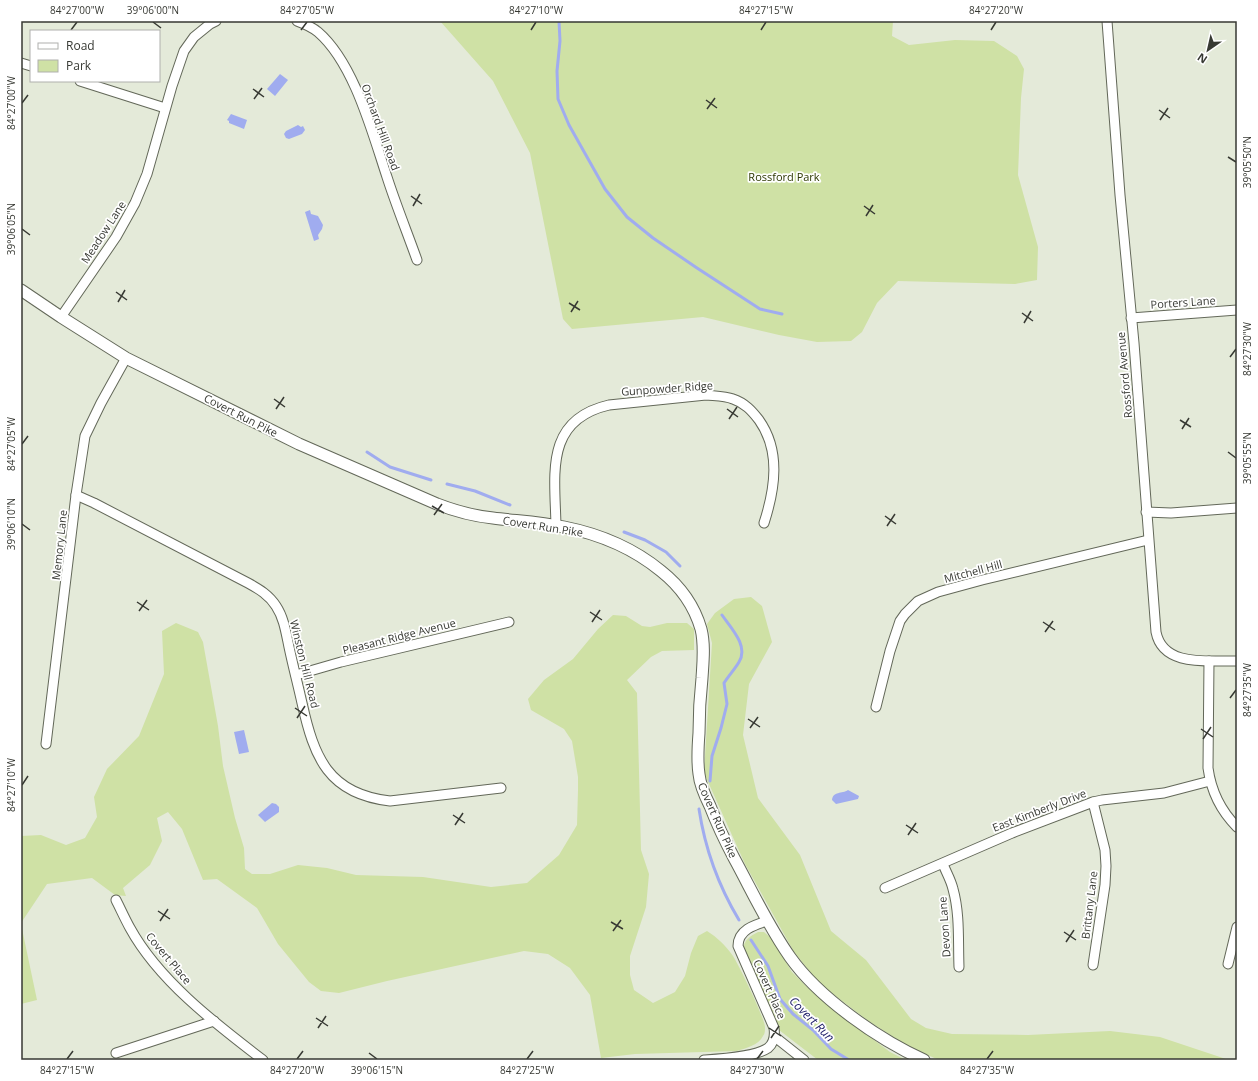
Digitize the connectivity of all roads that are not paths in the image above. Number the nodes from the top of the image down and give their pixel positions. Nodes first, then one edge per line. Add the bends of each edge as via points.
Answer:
1 (216, 21) edge
2 (297, 21) edge
3 (1107, 21) edge
4 (83, 82) edge
5 (165, 108) junction
6 (417, 260) dead end
7 (21, 290) edge
8 (1237, 310) edge
9 (61, 317) junction
10 (1131, 318) junction
11 (126, 358) junction
12 (76, 495) junction
13 (1237, 508) edge
14 (1146, 512) junction
15 (764, 523) dead end
16 (556, 526) junction
17 (1148, 540) junction
18 (509, 622) dead end
19 (1209, 661) junction
20 (1237, 661) edge
21 (296, 675) junction
22 (876, 707) dead end
23 (46, 744) dead end
24 (1210, 781) junction
25 (501, 788) dead end
26 (1093, 802) junction
27 (1237, 827) edge
28 (943, 864) junction
29 (885, 888) dead end
30 (116, 900) dead end
31 (768, 921) junction
32 (1237, 926) edge
33 (1093, 964) dead end
34 (1228, 964) dead end
35 (959, 967) dead end
36 (214, 1021) junction
37 (775, 1037) junction
38 (116, 1053) dead end
39 (263, 1060) edge
40 (704, 1060) edge
41 (804, 1060) edge
42 (924, 1060) edge

1 - 5 street via 194,37 184,51
2 - 6 street, Orchard Hill Road via 317,31 329,42 340,58 366,114
3 - 10 street, Rossford Avenue
4 - 5 street
5 - 9 street, Meadow Lane via 147,174 136,203
7 - 9 street, Covert Run Pike
8 - 10 street, Porters Lane
9 - 11 street, Covert Run Pike
10 - 14 street, Rossford Avenue
11 - 12 street, Memory Lane via 85,436
11 - 16 street, Covert Run Pike via 298,444 437,504 486,517
12 - 21 street, Winston Hill Road via 265,594 280,614
12 - 23 street, Memory Lane
13 - 14 street via 1171,513
14 - 17 street, Rossford Avenue
15 - 16 street, Gunpowder Ridge via 772,498 774,465 765,428 746,405 734,399 706,395 594,408 572,423 564,433 556,460
16 - 31 street, Covert Run Pike via 597,535 646,560 670,578 694,610 701,630 703,647 698,750 701,784 723,836
17 - 19 street, Rossford Avenue via 1156,632 1160,645 1176,656
17 - 22 street, Mitchell Hill via 982,580 938,592 918,601 900,621
18 - 21 street, Pleasant Ridge Avenue
19 - 20 street, Rossford Avenue
19 - 24 street
21 - 25 street, Winston Hill Road via 316,752 328,771 353,790 371,798 390,801
24 - 26 street, East Kimberly Drive via 1164,793
24 - 27 street via 1225,813
26 - 28 street, East Kimberly Drive via 1012,833
26 - 33 street, Brittany Lane via 1105,850 1106,866
28 - 29 street, East Kimberly Drive
28 - 35 street, Devon Lane via 953,888 958,913
30 - 36 street, Covert Place via 130,928 169,980
31 - 37 street, Covert Place via 751,926 743,932 738,940 738,946 770,1016
31 - 42 street, Covert Run Pike via 789,956 808,980 880,1035
32 - 34 street
36 - 38 street
36 - 39 street, Covert Place
37 - 40 street via 767,1048 748,1055
37 - 41 street

